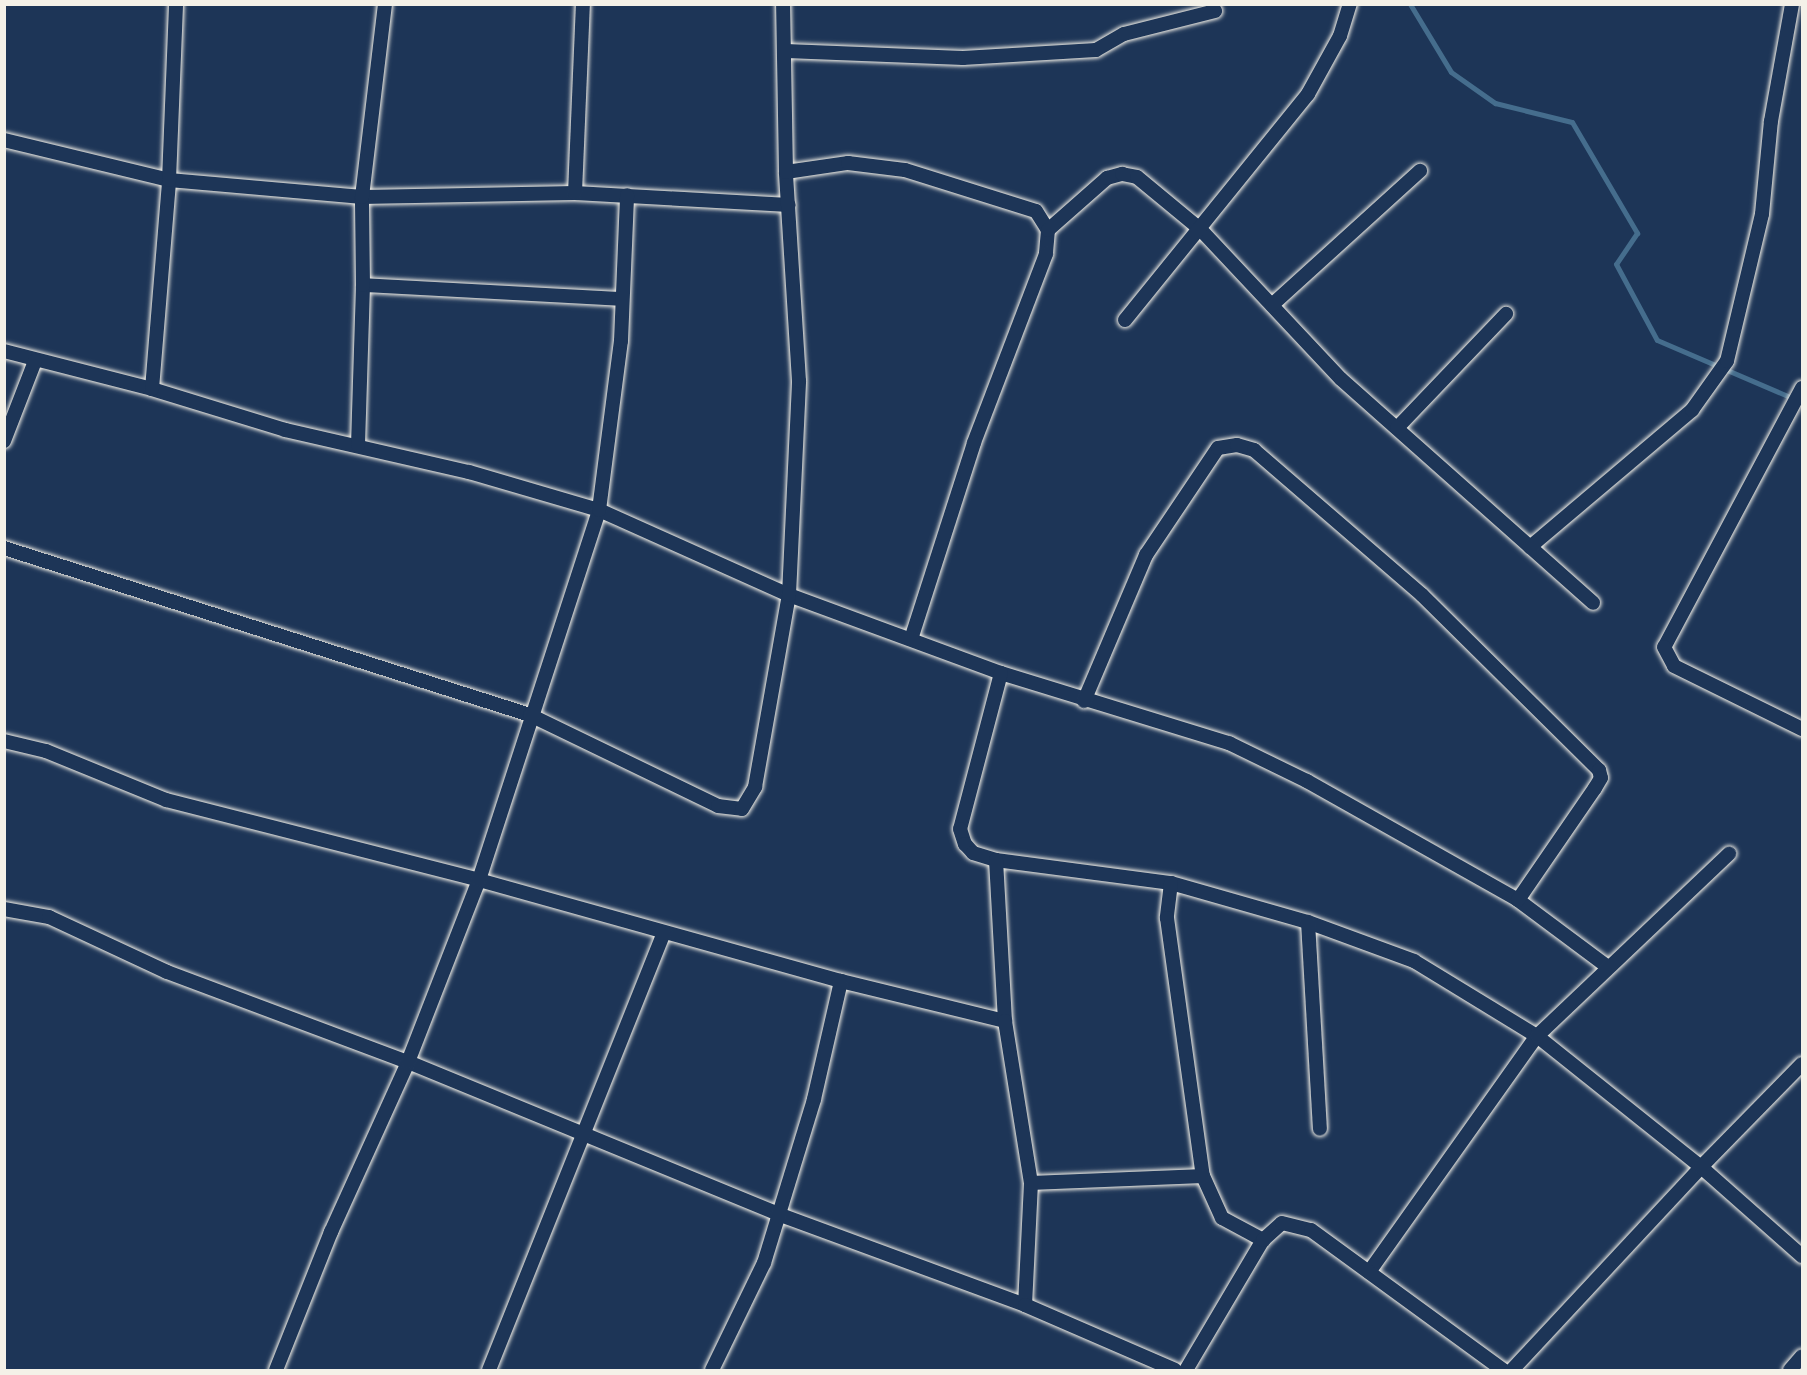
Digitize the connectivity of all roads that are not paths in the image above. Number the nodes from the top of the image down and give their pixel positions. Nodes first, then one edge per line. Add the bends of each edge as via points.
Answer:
1 (176, 4) edge
2 (385, 4) edge
3 (584, 4) edge
4 (783, 4) edge
5 (1350, 4) edge
6 (1792, 4) edge
7 (1215, 11) dead end
8 (786, 51) junction
9 (4, 140) edge
10 (1420, 171) dead end
11 (786, 172) junction
12 (169, 180) junction
13 (575, 193) junction
14 (627, 195) junction
15 (362, 197) junction
16 (789, 205) junction
17 (1048, 230) junction
18 (1201, 230) junction
19 (363, 285) junction
20 (622, 299) junction
21 (1272, 305) junction
22 (1506, 314) dead end
23 (1125, 320) dead end
24 (4, 351) edge
25 (35, 361) junction
26 (1803, 388) edge
27 (152, 389) junction
28 (1396, 428) junction
29 (4, 441) edge
30 (358, 445) junction
31 (599, 510) junction
32 (1530, 547) junction
33 (4, 548) edge
34 (789, 595) junction
35 (1593, 603) dead end
36 (911, 639) junction
37 (1001, 673) junction
38 (1084, 701) junction
39 (530, 715) junction
40 (1803, 729) edge
41 (4, 741) edge
42 (1729, 854) dead end
43 (996, 860) junction
44 (479, 880) junction
45 (1171, 883) junction
46 (1518, 900) junction
47 (4, 909) edge
48 (1308, 922) junction
49 (664, 933) junction
50 (1608, 967) junction
51 (841, 981) junction
52 (1005, 1021) junction
53 (1537, 1036) junction
54 (408, 1062) junction
55 (1803, 1064) edge
56 (1320, 1129) dead end
57 (584, 1136) junction
58 (1701, 1167) junction
59 (1203, 1176) junction
60 (1031, 1183) junction
61 (778, 1214) junction
62 (1263, 1240) junction
63 (1803, 1256) edge
64 (1370, 1272) junction
65 (1025, 1305) junction
66 (1803, 1356) edge
67 (276, 1371) edge
68 (489, 1371) edge
69 (712, 1371) edge
70 (1175, 1371) edge
71 (1186, 1371) edge
72 (1503, 1371) edge
73 (1512, 1371) edge
74 (1790, 1371) edge

1 - 12 street
2 - 15 street
3 - 13 street
4 - 8 street
5 - 18 street via 1340,36 1308,94
6 - 32 street via 1771,122 1761,214 1727,361 1692,410
7 - 8 street via 1124,34 1096,50 963,58
8 - 11 street
9 - 12 street
10 - 21 street
11 - 16 street
11 - 17 street via 848,163 905,170 1036,212
12 - 15 street
12 - 27 street
13 - 14 street
13 - 15 street
14 - 16 street
14 - 20 street
15 - 19 street
16 - 34 street via 799,381
17 - 18 street via 1107,178 1122,174 1137,177
17 - 36 street via 1046,254 974,443
18 - 21 street
18 - 23 street
19 - 20 street
19 - 30 street
20 - 31 street via 621,341
21 - 28 street via 1341,379
22 - 28 street
24 - 25 street
25 - 27 street
25 - 29 street
26 - 40 street via 1664,647 1674,666
27 - 30 street via 285,430
28 - 32 street
30 - 31 street
31 - 34 street
31 - 39 street
32 - 35 street
33 - 39 street
34 - 36 street
34 - 39 street via 755,787 742,809 718,806
36 - 37 street
37 - 38 street
37 - 43 street via 960,829 973,853
38 - 46 street via 1229,743 1326,792
38 - 46 street via 1146,555 1218,448 1237,445 1254,450 1422,595 1599,770 1601,778 1595,788
39 - 44 street
41 - 44 street via 46,751 166,801
42 - 50 street
43 - 45 street
43 - 52 street
44 - 49 street
44 - 54 street
45 - 48 street
45 - 59 street via 1167,918
46 - 50 street
47 - 54 street via 49,917 167,972
48 - 53 street via 1414,961
48 - 56 street
49 - 51 street
49 - 57 street
50 - 53 street
51 - 52 street
51 - 61 street via 814,1099
52 - 60 street
53 - 58 street
53 - 64 street
54 - 57 street
54 - 67 street via 331,1232
55 - 58 street
57 - 61 street
57 - 68 street
58 - 63 street
58 - 73 street
59 - 60 street
59 - 62 street via 1222,1218
60 - 65 street
61 - 65 street
61 - 69 street via 764,1263
62 - 64 street via 1282,1223 1294,1223 1311,1230
62 - 71 street
64 - 72 street
65 - 70 street
66 - 74 street

